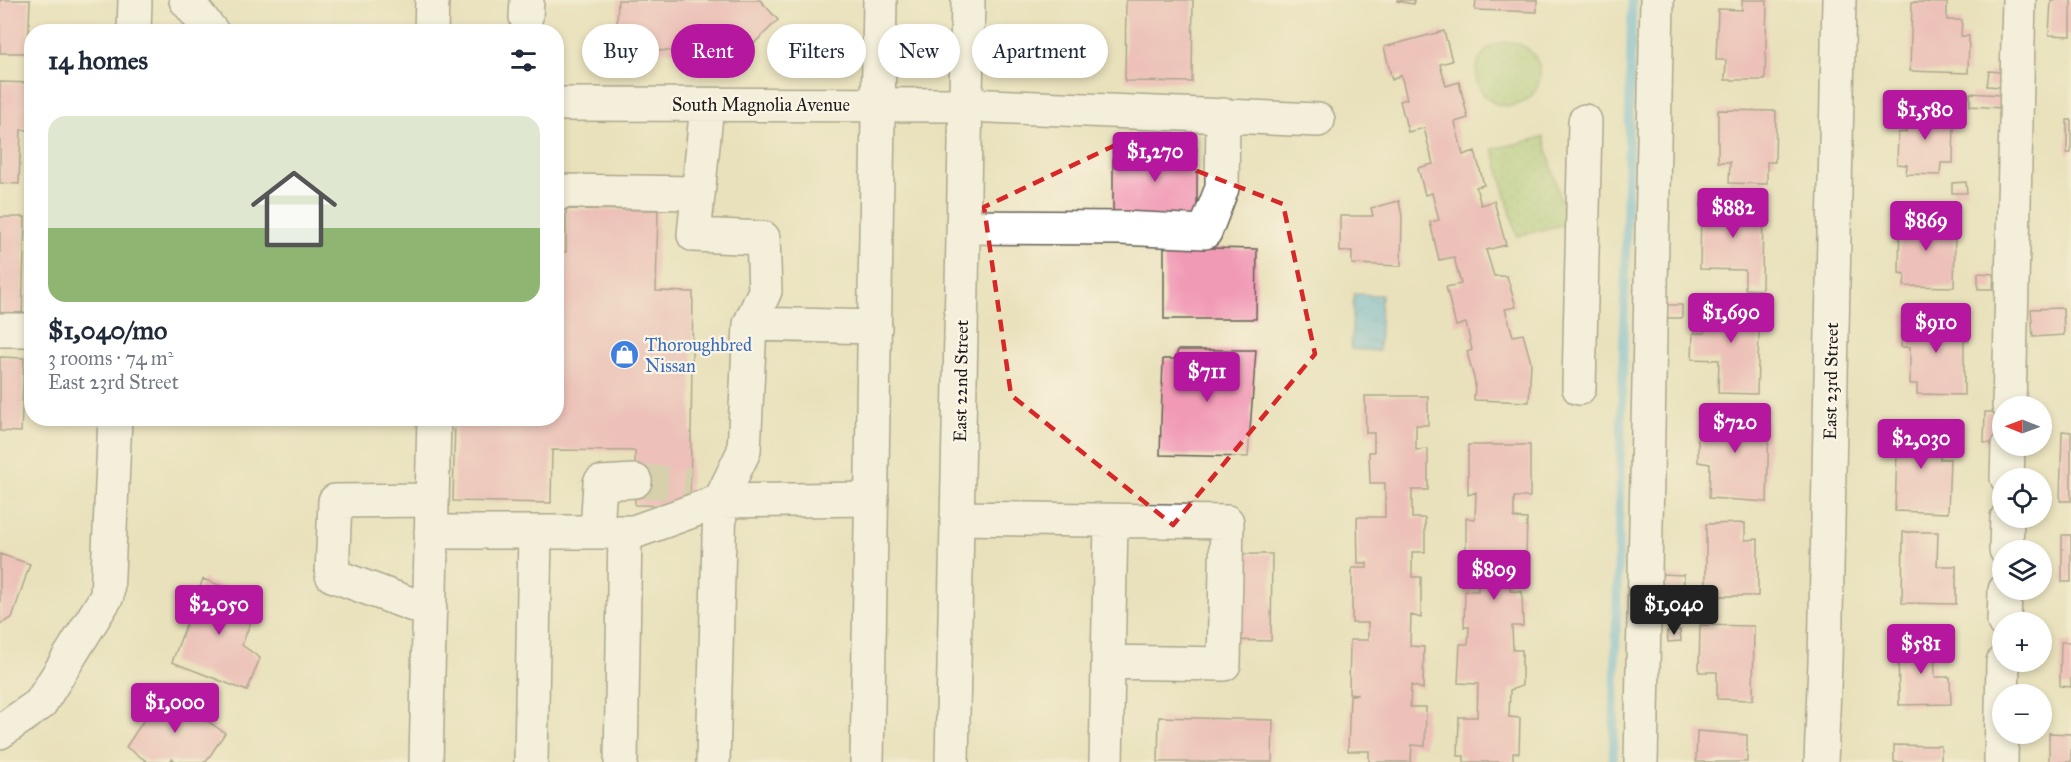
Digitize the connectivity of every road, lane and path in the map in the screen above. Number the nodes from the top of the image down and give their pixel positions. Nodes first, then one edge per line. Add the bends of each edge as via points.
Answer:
1 (135, 0) edge
2 (186, 0) edge
3 (432, 0) edge
4 (880, 0) edge
5 (968, 0) edge
6 (1658, 0) edge
7 (1839, 0) edge
8 (2019, 0) edge
9 (134, 24) edge
10 (206, 24) edge
11 (431, 24) edge
12 (564, 104) edge
13 (707, 105) junction
14 (879, 105) junction
15 (966, 105) junction
16 (1223, 115) junction
17 (1318, 120) dead end
18 (1585, 121) dead end
19 (564, 191) edge
20 (698, 193) junction
21 (964, 227) junction
22 (750, 324) junction
23 (875, 327) junction
24 (0, 330) edge
25 (24, 330) edge
26 (1579, 388) dead end
27 (2009, 396) edge
28 (115, 426) edge
29 (434, 426) edge
30 (635, 481) tunnel mouth
31 (690, 484) tunnel mouth
32 (872, 499) junction
33 (432, 500) junction
34 (720, 501) junction
35 (958, 518) junction
36 (1111, 522) junction
37 (431, 532) junction
38 (535, 532) junction
39 (611, 532) junction
40 (430, 611) junction
41 (1108, 662) junction
42 (2003, 672) edge
43 (0, 732) edge
44 (426, 762) edge
45 (531, 762) edge
46 (621, 762) edge
47 (713, 762) edge
48 (867, 762) edge
49 (952, 762) edge
50 (1106, 762) edge
51 (1641, 762) edge
52 (1821, 762) edge
53 (2001, 762) edge

1 - 9 street
2 - 10 street
3 - 11 street
4 - 14 street
5 - 15 street, East 22nd Street
6 - 51 street
7 - 52 street, East 23rd Street
8 - 27 street
12 - 13 street, South Magnolia Avenue
13 - 14 street, South Magnolia Avenue
13 - 20 street
14 - 15 street, South Magnolia Avenue
14 - 23 street
15 - 16 street, South Magnolia Avenue
15 - 21 street, East 22nd Street
16 - 17 street, South Magnolia Avenue
16 - 21 street via 1222,188 1205,232
18 - 26 street
19 - 20 street
20 - 22 street via 694,235 764,238 765,291
21 - 35 street, East 22nd Street
22 - 23 street
22 - 34 street via 744,451
23 - 32 street
24 - 25 street
28 - 43 street via 107,596 40,704
29 - 33 street
30 - 39 street via 600,483
31 - 34 street
32 - 34 street
32 - 48 street
33 - 37 street
33 - 40 street via 335,501 332,575
34 - 39 street via 634,532
34 - 47 street
35 - 36 street
35 - 49 street, East 22nd Street
36 - 41 street
36 - 41 street via 1227,522 1224,664
37 - 38 street
37 - 40 street
38 - 39 street
38 - 45 street
39 - 46 street
40 - 44 street
41 - 50 street
42 - 53 street

